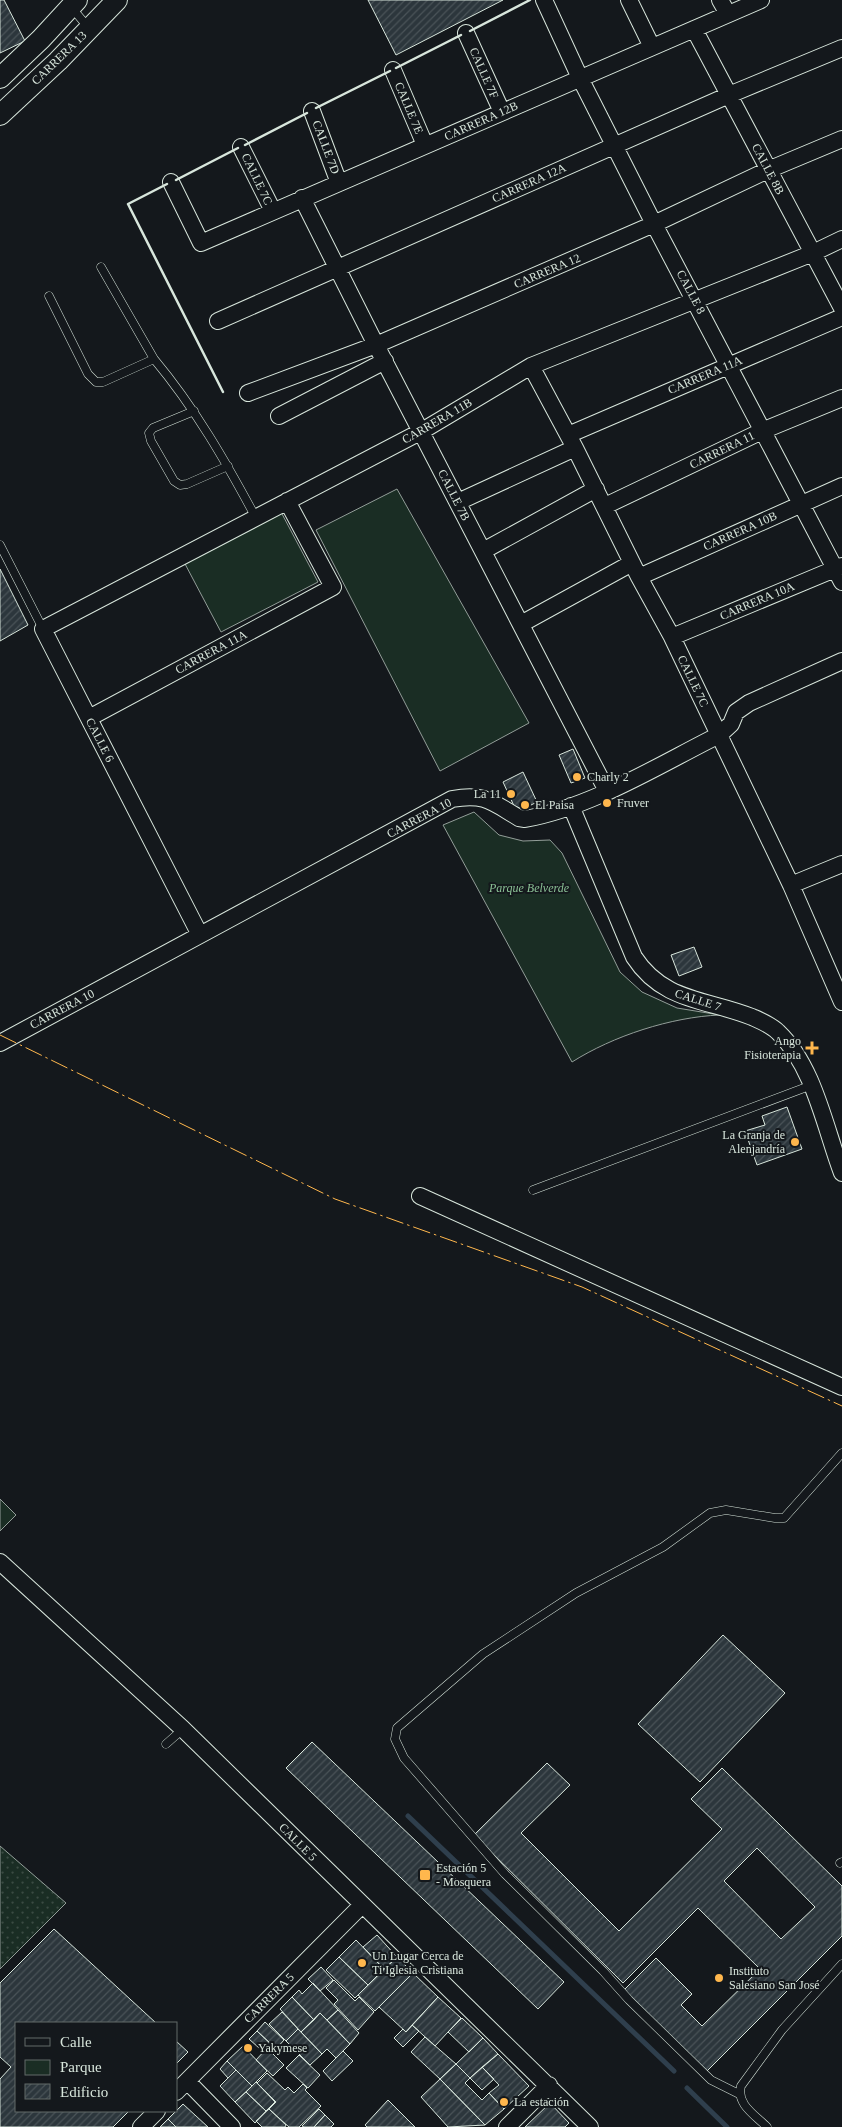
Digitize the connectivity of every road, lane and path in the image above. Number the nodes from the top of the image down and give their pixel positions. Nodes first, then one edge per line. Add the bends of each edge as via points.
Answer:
1 (117, 0) edge
2 (544, 0) edge
3 (629, 0) edge
4 (761, 0) edge
5 (72, 2) edge
6 (724, 7) edge
7 (90, 28) junction
8 (694, 29) junction
9 (466, 33) dead end
10 (652, 47) junction
11 (842, 48) edge
12 (393, 70) dead end
13 (0, 78) edge
14 (580, 78) junction
15 (729, 95) junction
16 (312, 111) dead end
17 (502, 112) junction
18 (0, 115) edge
19 (842, 139) edge
20 (615, 145) junction
21 (425, 146) junction
22 (241, 147) dead end
23 (768, 170) junction
24 (171, 182) dead end
25 (339, 183) junction
26 (302, 198) junction
27 (273, 211) junction
28 (654, 224) junction
29 (842, 239) edge
30 (813, 253) junction
31 (101, 267) dead end
32 (338, 268) junction
33 (49, 296) dead end
34 (695, 301) junction
35 (842, 308) edge
36 (842, 317) edge
37 (218, 321) dead end
38 (376, 345) junction
39 (154, 359) junction
40 (386, 360) junction
41 (728, 365) junction
42 (531, 366) junction
43 (248, 393) dead end
44 (842, 398) edge
45 (194, 411) junction
46 (279, 416) dead end
47 (422, 431) junction
48 (762, 431) junction
49 (572, 441) junction
50 (228, 466) junction
51 (842, 486) edge
52 (596, 489) junction
53 (287, 501) junction
54 (458, 502) junction
55 (800, 504) junction
56 (605, 506) junction
57 (256, 518) junction
58 (0, 545) edge
59 (483, 550) junction
60 (635, 570) junction
61 (840, 572) edge
62 (521, 624) junction
63 (43, 629) junction
64 (672, 637) junction
65 (842, 663) edge
66 (89, 718) junction
67 (719, 735) junction
68 (607, 791) junction
69 (571, 806) junction
70 (842, 864) edge
71 (790, 885) junction
72 (200, 935) junction
73 (842, 1002) edge
74 (0, 1043) edge
75 (812, 1085) junction
76 (841, 1167) edge
77 (533, 1190) dead end
78 (420, 1196) dead end
79 (842, 1387) edge
80 (842, 1453) edge
81 (0, 1562) edge
82 (183, 1729) junction
83 (166, 1744) dead end
84 (362, 1905) junction
85 (842, 1964) edge
86 (549, 2085) junction
87 (182, 2087) edge
88 (739, 2094) junction
89 (156, 2112) edge
90 (586, 2126) edge
91 (141, 2127) edge
92 (232, 2127) edge
93 (507, 2127) edge
94 (767, 2127) edge

1 - 7 street, CARRERA 13
2 - 14 street, CALLE 8
3 - 10 street
4 - 6 street, CARRERA 12B
5 - 7 lane
5 - 13 street
6 - 8 street, CARRERA 12B
7 - 18 street, CARRERA 13
8 - 10 street, CARRERA 12B
8 - 15 street, CALLE 8B
9 - 17 street, CALLE 7F
10 - 14 street, CARRERA 12B
11 - 15 street, CARRERA 12A
12 - 21 street, CALLE 7E
14 - 17 street, CARRERA 12B
14 - 20 street, CALLE 8
15 - 20 street, CARRERA 12A
15 - 23 street, CALLE 8B
16 - 25 street, CALLE 7D
17 - 21 street, CARRERA 12B
19 - 23 street, CARRERA 12
20 - 28 street, CALLE 8
20 - 32 street, CARRERA 12A
21 - 25 street, CARRERA 12B
22 - 27 street, CALLE 7C
23 - 28 street, CARRERA 12
23 - 30 street, CALLE 8B
24 - 27 street, CARRERA 12B via 201,243
25 - 26 street, CARRERA 12B
26 - 27 street, CARRERA 12B
26 - 32 street, CALLE 7B
28 - 34 street, CALLE 8
28 - 38 street, CARRERA 12
29 - 30 street, CARRERA 11B
30 - 34 street, CARRERA 11B
30 - 35 street, CALLE 8B
31 - 39 lane
32 - 37 street, CARRERA 12A
32 - 38 street, CALLE 7B
33 - 39 lane via 88,374 96,382 103,382
34 - 41 street, CALLE 8
34 - 42 street, CARRERA 11B
36 - 41 street, CARRERA 11A
38 - 40 street, CALLE 7B
38 - 43 street, CARRERA 12
39 - 45 lane
40 - 46 street
40 - 47 street, CALLE 7B
41 - 48 street, CALLE 8
41 - 49 street, CARRERA 11A
42 - 47 street, CARRERA 11B
42 - 49 street, CALLE 7C
44 - 48 street, CARRERA 11
45 - 50 lane
45 - 50 lane via 153,428 149,433 174,481 180,485 187,484
47 - 53 street, CARRERA 11B
47 - 54 street, CALLE 7B
48 - 55 street, CALLE 8
48 - 56 street, CARRERA 11
49 - 52 street, CALLE 7C
49 - 54 street, CARRERA 11A
50 - 57 lane
51 - 55 street, CARRERA 10B
52 - 56 street, CALLE 7C
52 - 59 street
53 - 57 street, CARRERA 11B
53 - 66 street, CARRERA 11A via 333,587
54 - 59 street, CALLE 7B
55 - 60 street, CARRERA 10B
55 - 61 street, CALLE 8
56 - 60 street, CALLE 7C
57 - 63 street, CARRERA 11B
58 - 63 lane, CALLE 6
59 - 62 street, CALLE 7B
60 - 62 street, CARRERA 10B
60 - 64 street, CALLE 7C
61 - 64 street, CARRERA 10A
62 - 68 street, CALLE 7B
63 - 66 street, CALLE 6
64 - 67 street, CALLE 7C
65 - 67 street, CARRERA 10 via 749,703 736,712 731,724
66 - 72 street, CALLE 6
67 - 68 street, CARRERA 10
67 - 71 street, CALLE 7C
68 - 69 street, CARRERA 10
69 - 72 street, CARRERA 10 via 526,819 485,798 452,799
69 - 75 street, CALLE 7 via 640,966 652,979 680,996 744,1014 776,1030 796,1053
70 - 71 street
71 - 73 street, CALLE 7C
72 - 74 street, CARRERA 10
75 - 76 street, CALLE 7
75 - 77 lane
78 - 79 street
80 - 88 lane via 784,1518 726,1510 710,1512 662,1547 576,1593 483,1654 397,1728 395,1739 404,1758 505,1874 711,2080
81 - 82 street, CALLE 5
82 - 83 lane
82 - 84 street, CALLE 5
84 - 86 street, CALLE 5
84 - 87 street, CARRERA 5
85 - 88 lane via 782,2030 741,2086
86 - 90 street, CALLE 5
86 - 93 street
87 - 92 street
88 - 94 lane via 743,2104
89 - 91 street

